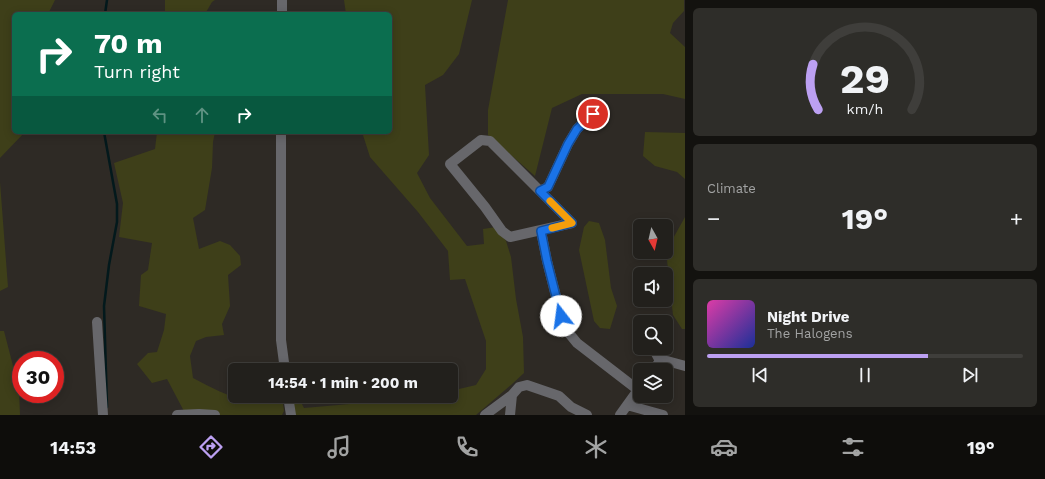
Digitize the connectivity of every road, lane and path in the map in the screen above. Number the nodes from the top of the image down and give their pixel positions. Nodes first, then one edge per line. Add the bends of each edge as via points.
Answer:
1 (282, 0) edge
2 (282, 12) edge
3 (593, 114) dead end
4 (281, 134) edge
5 (540, 191) junction
6 (541, 231) junction
7 (97, 322) dead end
8 (657, 355) edge
9 (660, 361) joint
10 (284, 363) edge
11 (685, 366) edge
12 (633, 385) edge
13 (512, 395) junction
14 (633, 397) edge
15 (289, 403) edge
16 (627, 405) junction
17 (571, 411) edge
18 (103, 415) edge
19 (177, 415) edge
20 (215, 415) edge
21 (291, 415) edge
22 (485, 415) edge
23 (510, 415) edge
24 (586, 415) edge
25 (620, 415) edge
26 (663, 415) edge

1 - 2 street
3 - 5 street via 577,129 548,187
4 - 10 street via 281,340
5 - 6 street via 572,223
5 - 6 street via 490,141 481,140 450,164 502,231 510,237
6 - 12 street via 561,316 568,332 577,343
7 - 18 street
8 - 9 street
9 - 11 street
13 - 17 street via 519,387 527,385 559,396
13 - 22 street
13 - 23 street
14 - 16 street
15 - 21 street
16 - 25 street
16 - 26 street
17 - 24 street
19 - 20 street

